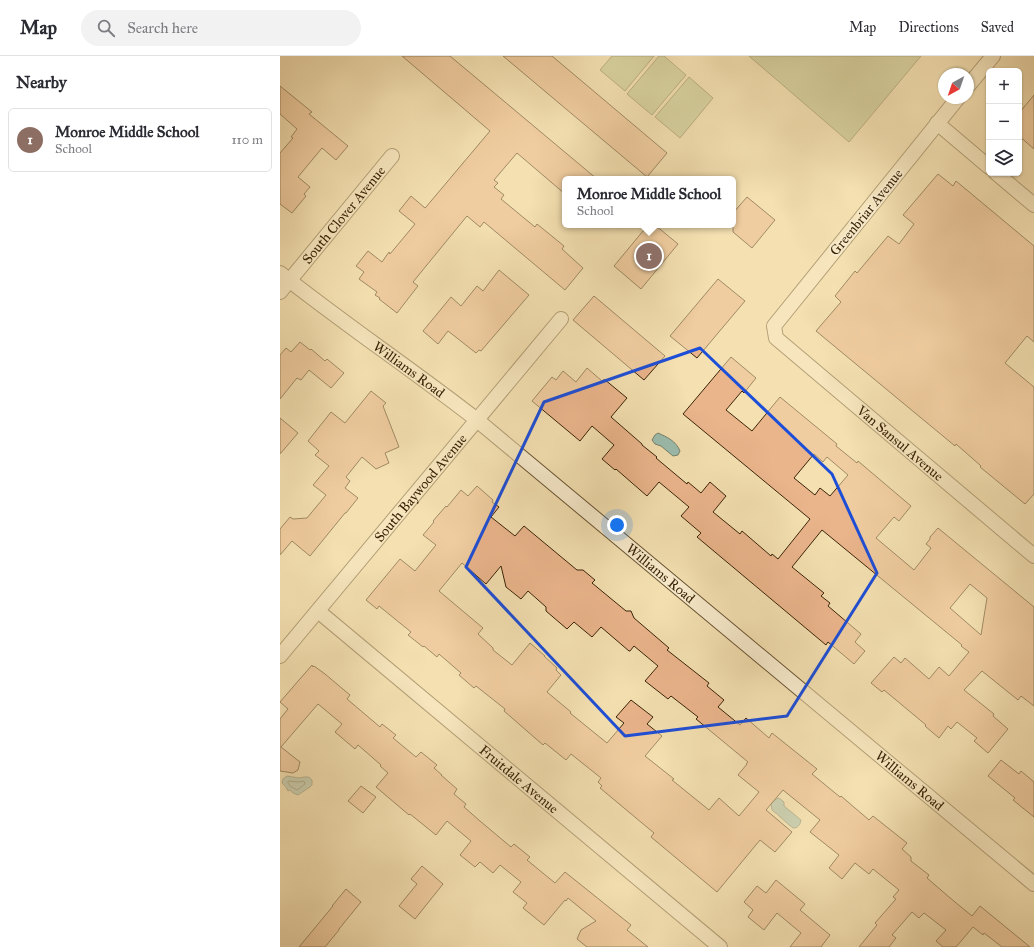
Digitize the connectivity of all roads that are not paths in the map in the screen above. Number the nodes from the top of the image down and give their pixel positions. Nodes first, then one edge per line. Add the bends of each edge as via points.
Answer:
1 (993, 56) edge
2 (974, 79) edge
3 (953, 104) edge
4 (937, 123) junction
5 (392, 156) dead end
6 (986, 164) edge
7 (1000, 176) edge
8 (1034, 205) edge
9 (285, 277) edge
10 (280, 292) edge
11 (561, 319) dead end
12 (774, 326) joint
13 (477, 420) junction
14 (1034, 556) edge
15 (318, 611) junction
16 (280, 656) edge
17 (1034, 884) edge
18 (720, 947) edge

1 - 2 street
3 - 4 street, Greenbriar Avenue
4 - 6 street
4 - 12 street, Greenbriar Avenue
5 - 9 street, South Clover Avenue
7 - 8 street
9 - 10 street, South Clover Avenue
9 - 13 street, Williams Road
11 - 13 street, South Baywood Avenue
12 - 14 street, Van Sansul Avenue via 776,338
13 - 15 street, South Baywood Avenue
13 - 17 street, Williams Road
15 - 16 street, South Baywood Avenue
15 - 18 street, Fruitdale Avenue

